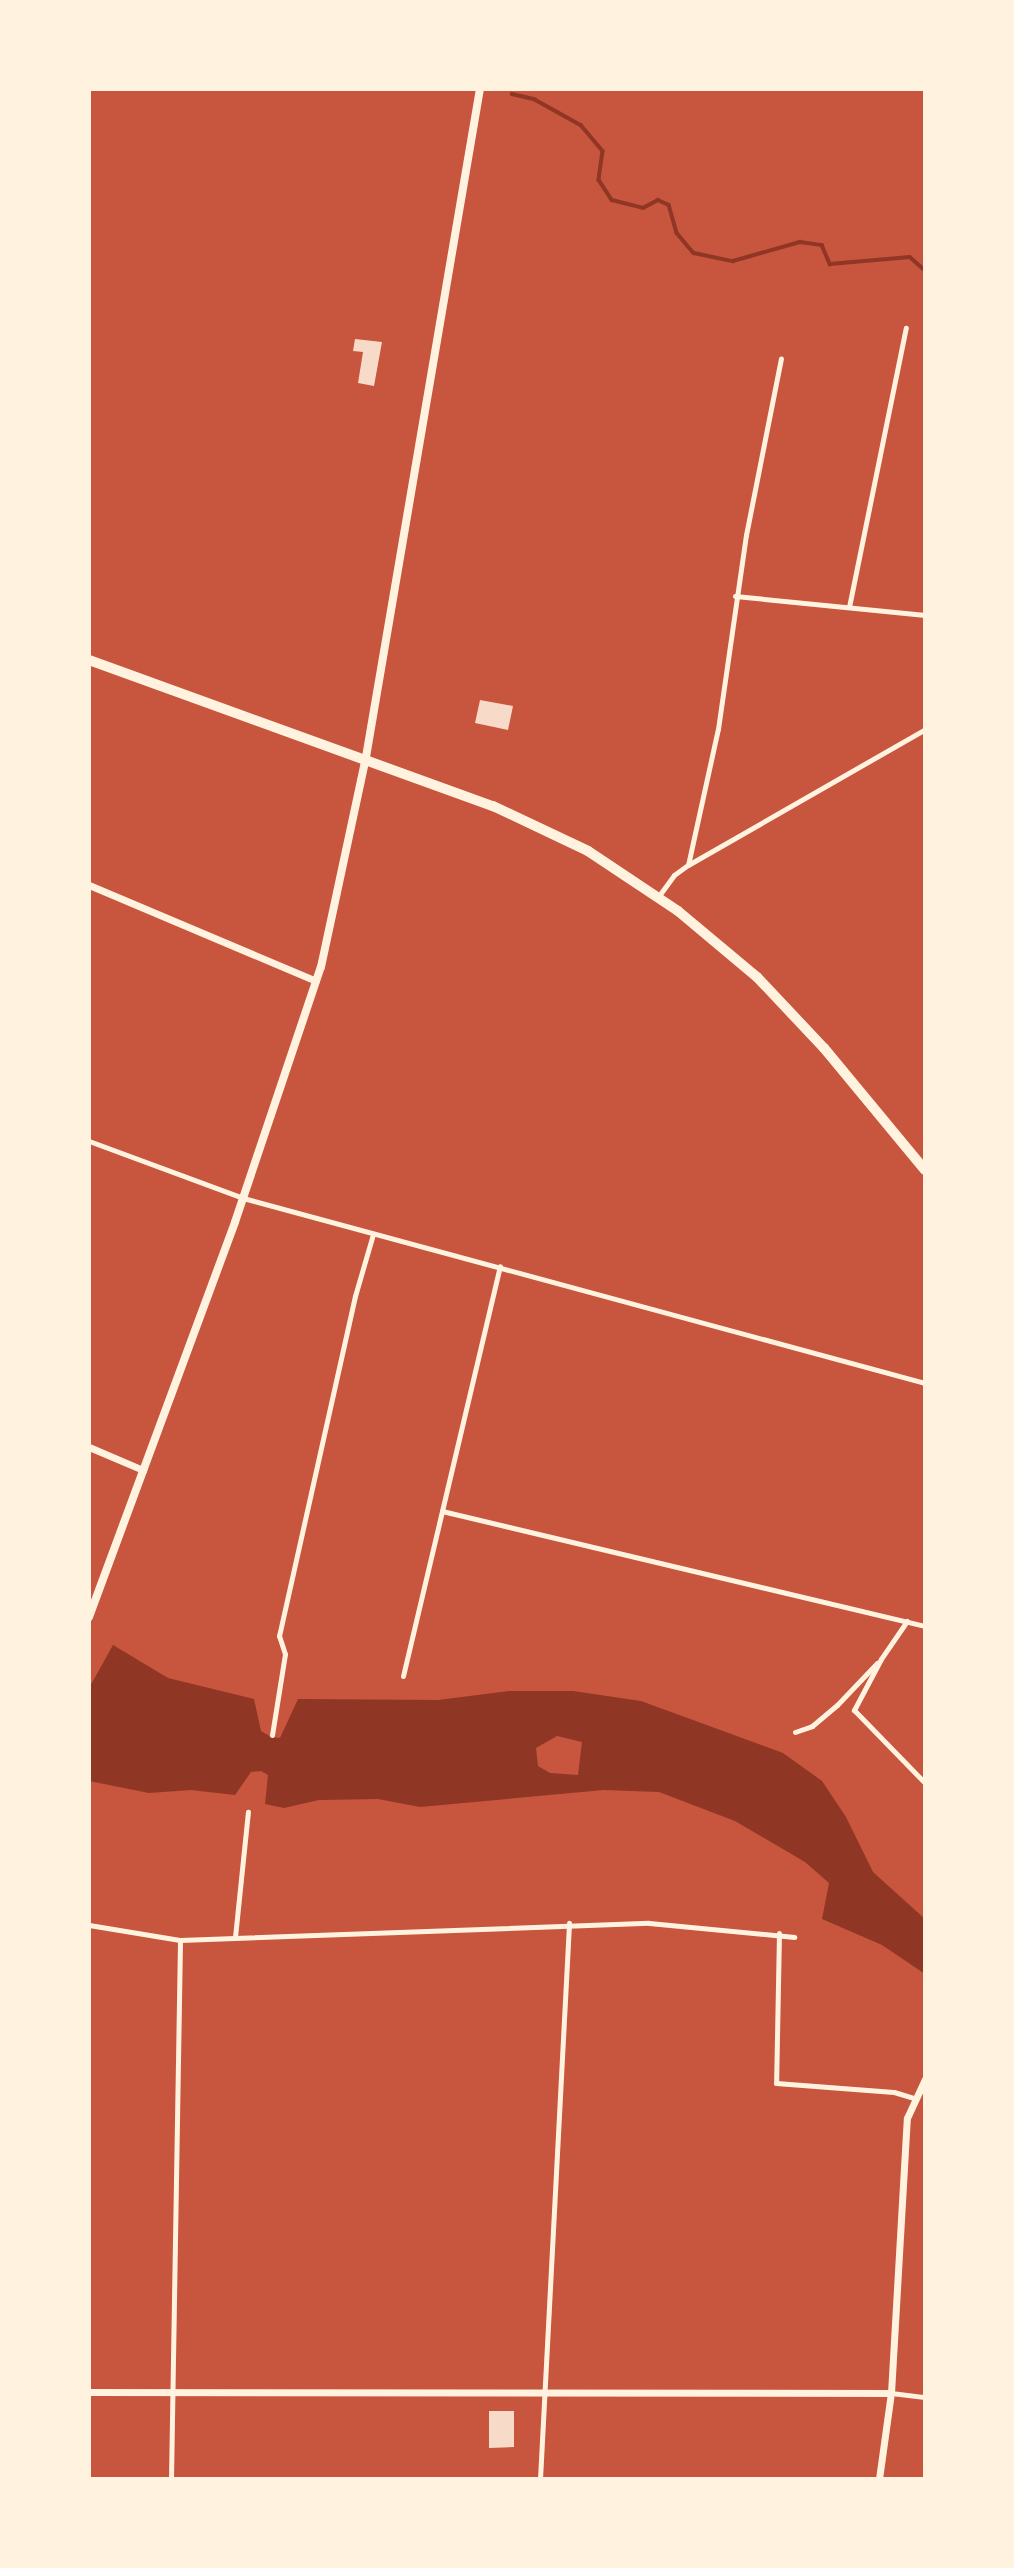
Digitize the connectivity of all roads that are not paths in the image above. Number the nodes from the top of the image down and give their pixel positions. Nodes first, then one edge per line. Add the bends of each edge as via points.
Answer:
1 (480, 89) edge
2 (906, 328) dead end
3 (781, 358) dead end
4 (735, 596) junction
5 (849, 607) junction
6 (925, 615) edge
7 (89, 660) edge
8 (925, 729) edge
9 (366, 757) junction
10 (688, 865) junction
11 (89, 885) edge
12 (658, 897) junction
13 (316, 981) junction
14 (89, 1141) edge
15 (925, 1170) edge
16 (243, 1198) junction
17 (373, 1234) junction
18 (500, 1266) junction
19 (925, 1383) edge
20 (89, 1447) edge
21 (144, 1470) junction
22 (442, 1511) junction
23 (89, 1617) edge
24 (907, 1621) junction
25 (925, 1626) edge
26 (881, 1658) junction
27 (403, 1676) dead end
28 (795, 1732) dead end
29 (272, 1735) dead end
30 (925, 1783) edge
31 (248, 1812) dead end
32 (569, 1923) junction
33 (89, 1926) edge
34 (779, 1933) junction
35 (235, 1937) junction
36 (794, 1937) dead end
37 (180, 1940) junction
38 (925, 2079) edge
39 (914, 2098) junction
40 (89, 2392) edge
41 (172, 2393) junction
42 (545, 2393) junction
43 (891, 2393) junction
44 (925, 2397) edge
45 (171, 2479) edge
46 (540, 2479) edge
47 (879, 2479) edge

1 - 9 main road
2 - 5 street
3 - 4 street
4 - 5 street
4 - 10 street via 718,729
5 - 6 street
7 - 9 highway
8 - 10 street
9 - 12 highway via 493,806 565,840
9 - 13 main road
10 - 12 street
11 - 13 street
12 - 15 highway via 788,1007
13 - 16 main road
14 - 16 street
16 - 17 street
16 - 21 main road
17 - 18 street
17 - 29 street via 279,1636 285,1654
18 - 19 street
18 - 22 street
20 - 21 street
21 - 23 main road
22 - 24 street
22 - 27 street
24 - 25 street
24 - 26 street
26 - 28 street via 837,1705 812,1726
26 - 30 street via 854,1710
31 - 35 street
32 - 34 street via 649,1923
32 - 35 street
32 - 42 street
33 - 37 street
34 - 36 street
34 - 39 street via 776,2083 894,2092
35 - 37 street
37 - 41 street
38 - 39 street
39 - 43 street via 906,2132
40 - 41 street
41 - 42 street
41 - 45 street
42 - 43 street
42 - 46 street
43 - 44 street
43 - 47 street

